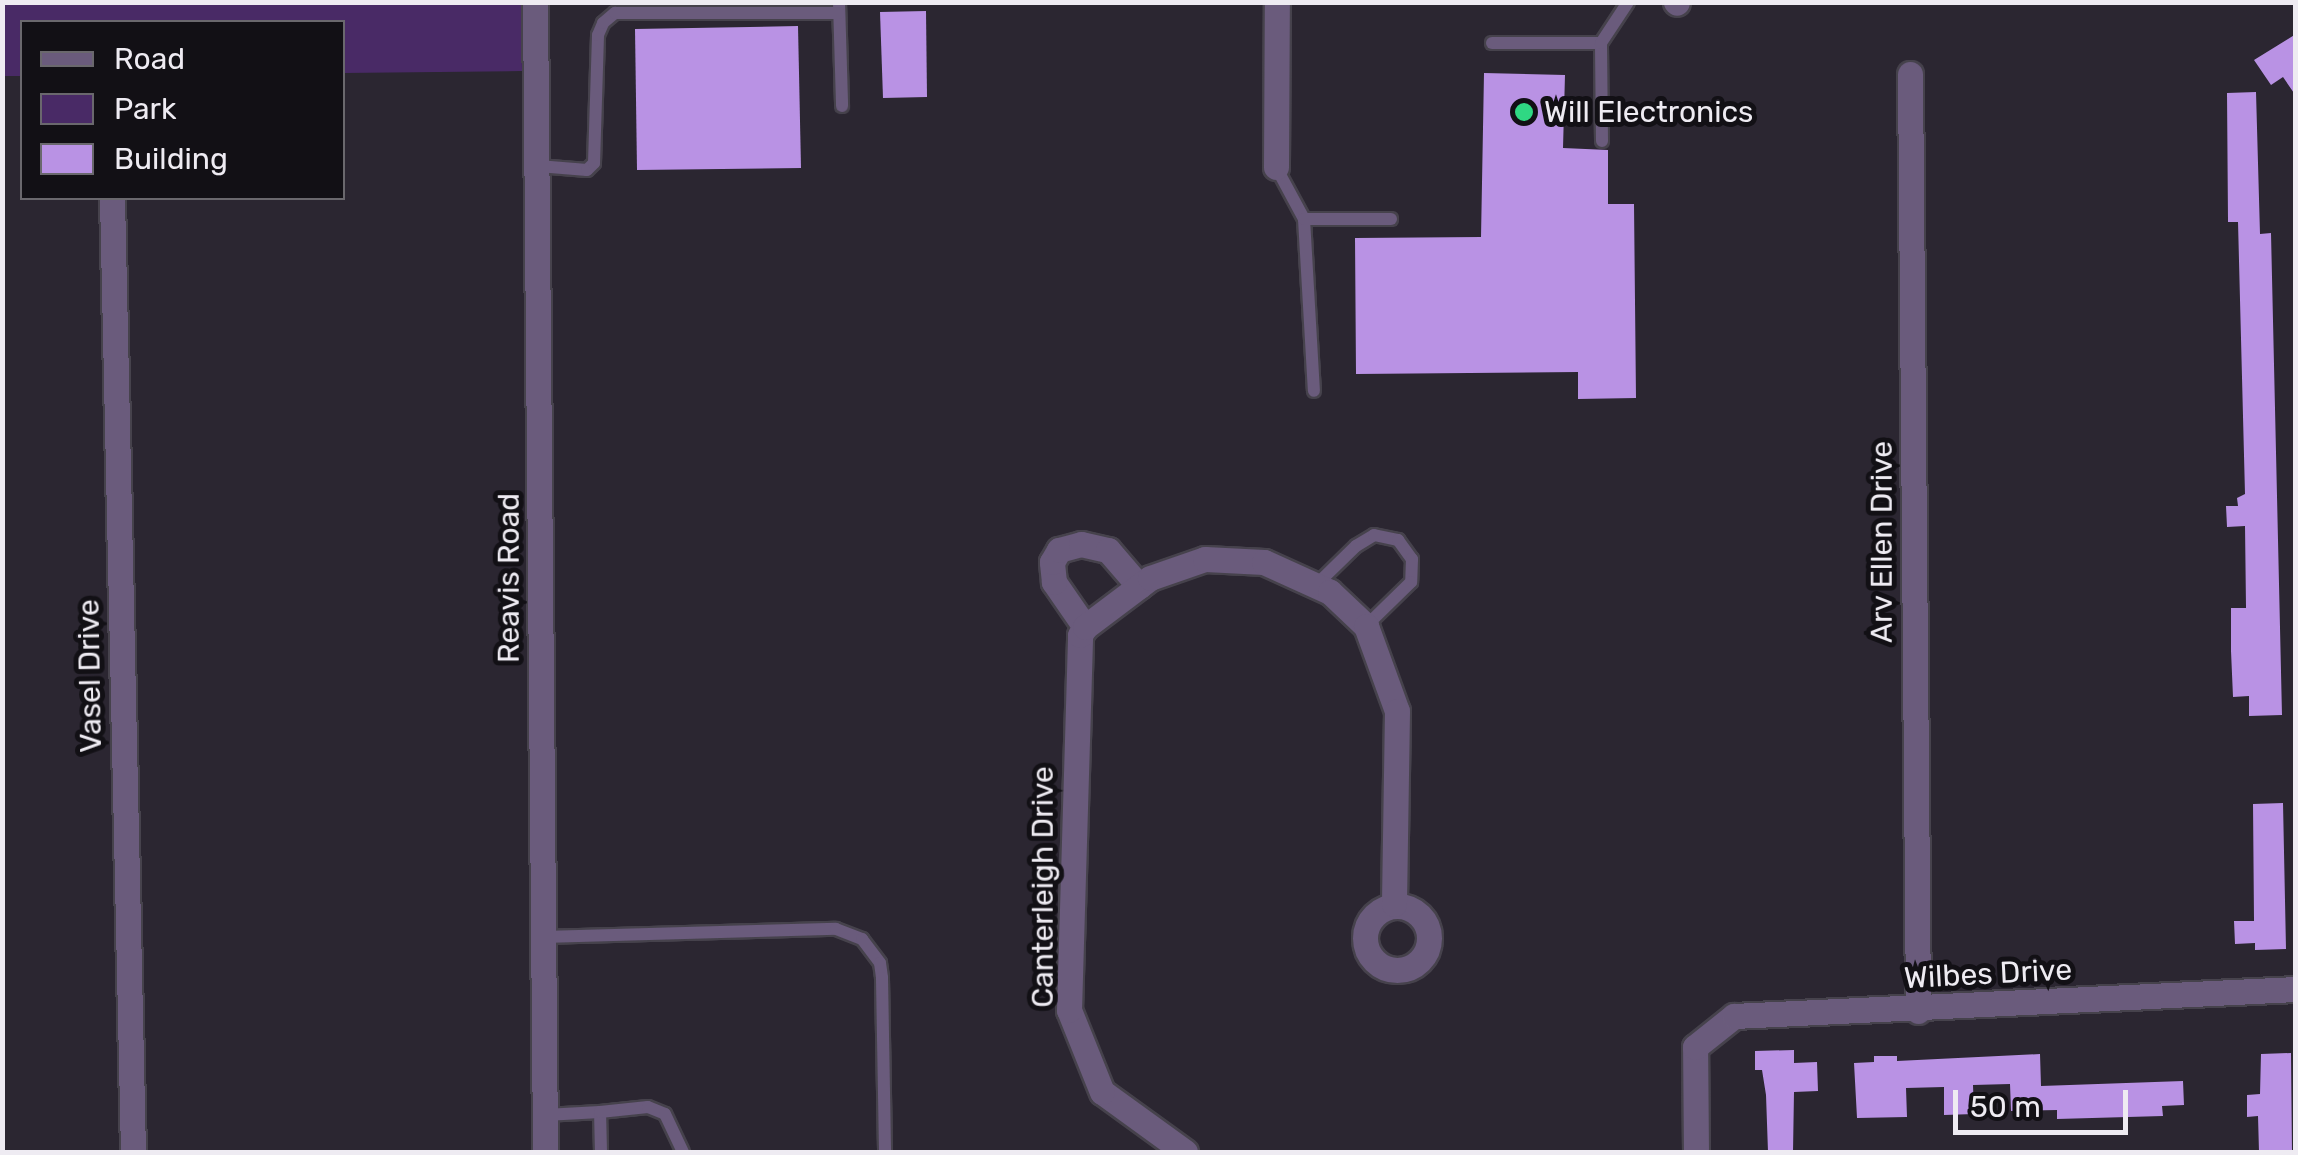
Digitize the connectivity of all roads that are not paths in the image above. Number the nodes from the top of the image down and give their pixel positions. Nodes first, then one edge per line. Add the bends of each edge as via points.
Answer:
1 (535, 2) edge
2 (1277, 2) edge
3 (1628, 2) edge
4 (839, 8) edge
5 (1492, 43) dead end
6 (1601, 43) junction
7 (1910, 74) dead end
8 (842, 106) dead end
9 (1602, 141) dead end
10 (538, 166) junction
11 (1276, 167) joint
12 (112, 200) edge
13 (1304, 219) junction
14 (1391, 219) dead end
15 (1314, 391) dead end
16 (1316, 585) junction
17 (1139, 586) junction
18 (1366, 626) junction
19 (1083, 631) junction
20 (1394, 904) dead end
21 (543, 937) junction
22 (2296, 989) edge
23 (1918, 1011) junction
24 (600, 1112) junction
25 (544, 1115) junction
26 (133, 1152) edge
27 (545, 1152) edge
28 (601, 1152) edge
29 (683, 1152) edge
30 (885, 1152) edge
31 (1185, 1152) edge
32 (1696, 1152) edge

1 - 10 street, Reavis Road
2 - 11 street
3 - 6 lane
4 - 8 lane
4 - 10 lane via 616,13 598,35 594,164 587,170
5 - 6 lane
6 - 9 lane
7 - 23 street, Arv Ellen Drive
10 - 21 street, Reavis Road
11 - 13 lane
12 - 26 street, Vasel Drive
13 - 14 lane
13 - 15 lane
16 - 17 street via 1264,562 1204,559
16 - 18 street
16 - 18 lane via 1374,535 1398,540 1412,558 1411,582
17 - 19 street
17 - 19 street via 1108,550 1081,544 1059,550 1052,562 1054,582
18 - 20 street via 1397,711
19 - 31 street, Canterleigh Drive via 1070,1010 1102,1092
21 - 25 street, Reavis Road
21 - 30 lane via 836,929 862,939 880,963 882,978
22 - 23 street, Wilbes Drive
23 - 32 street, Wilbes Drive via 1734,1016 1696,1047
24 - 25 lane
24 - 28 lane
24 - 29 lane via 648,1107 665,1114
25 - 27 street, Reavis Road

